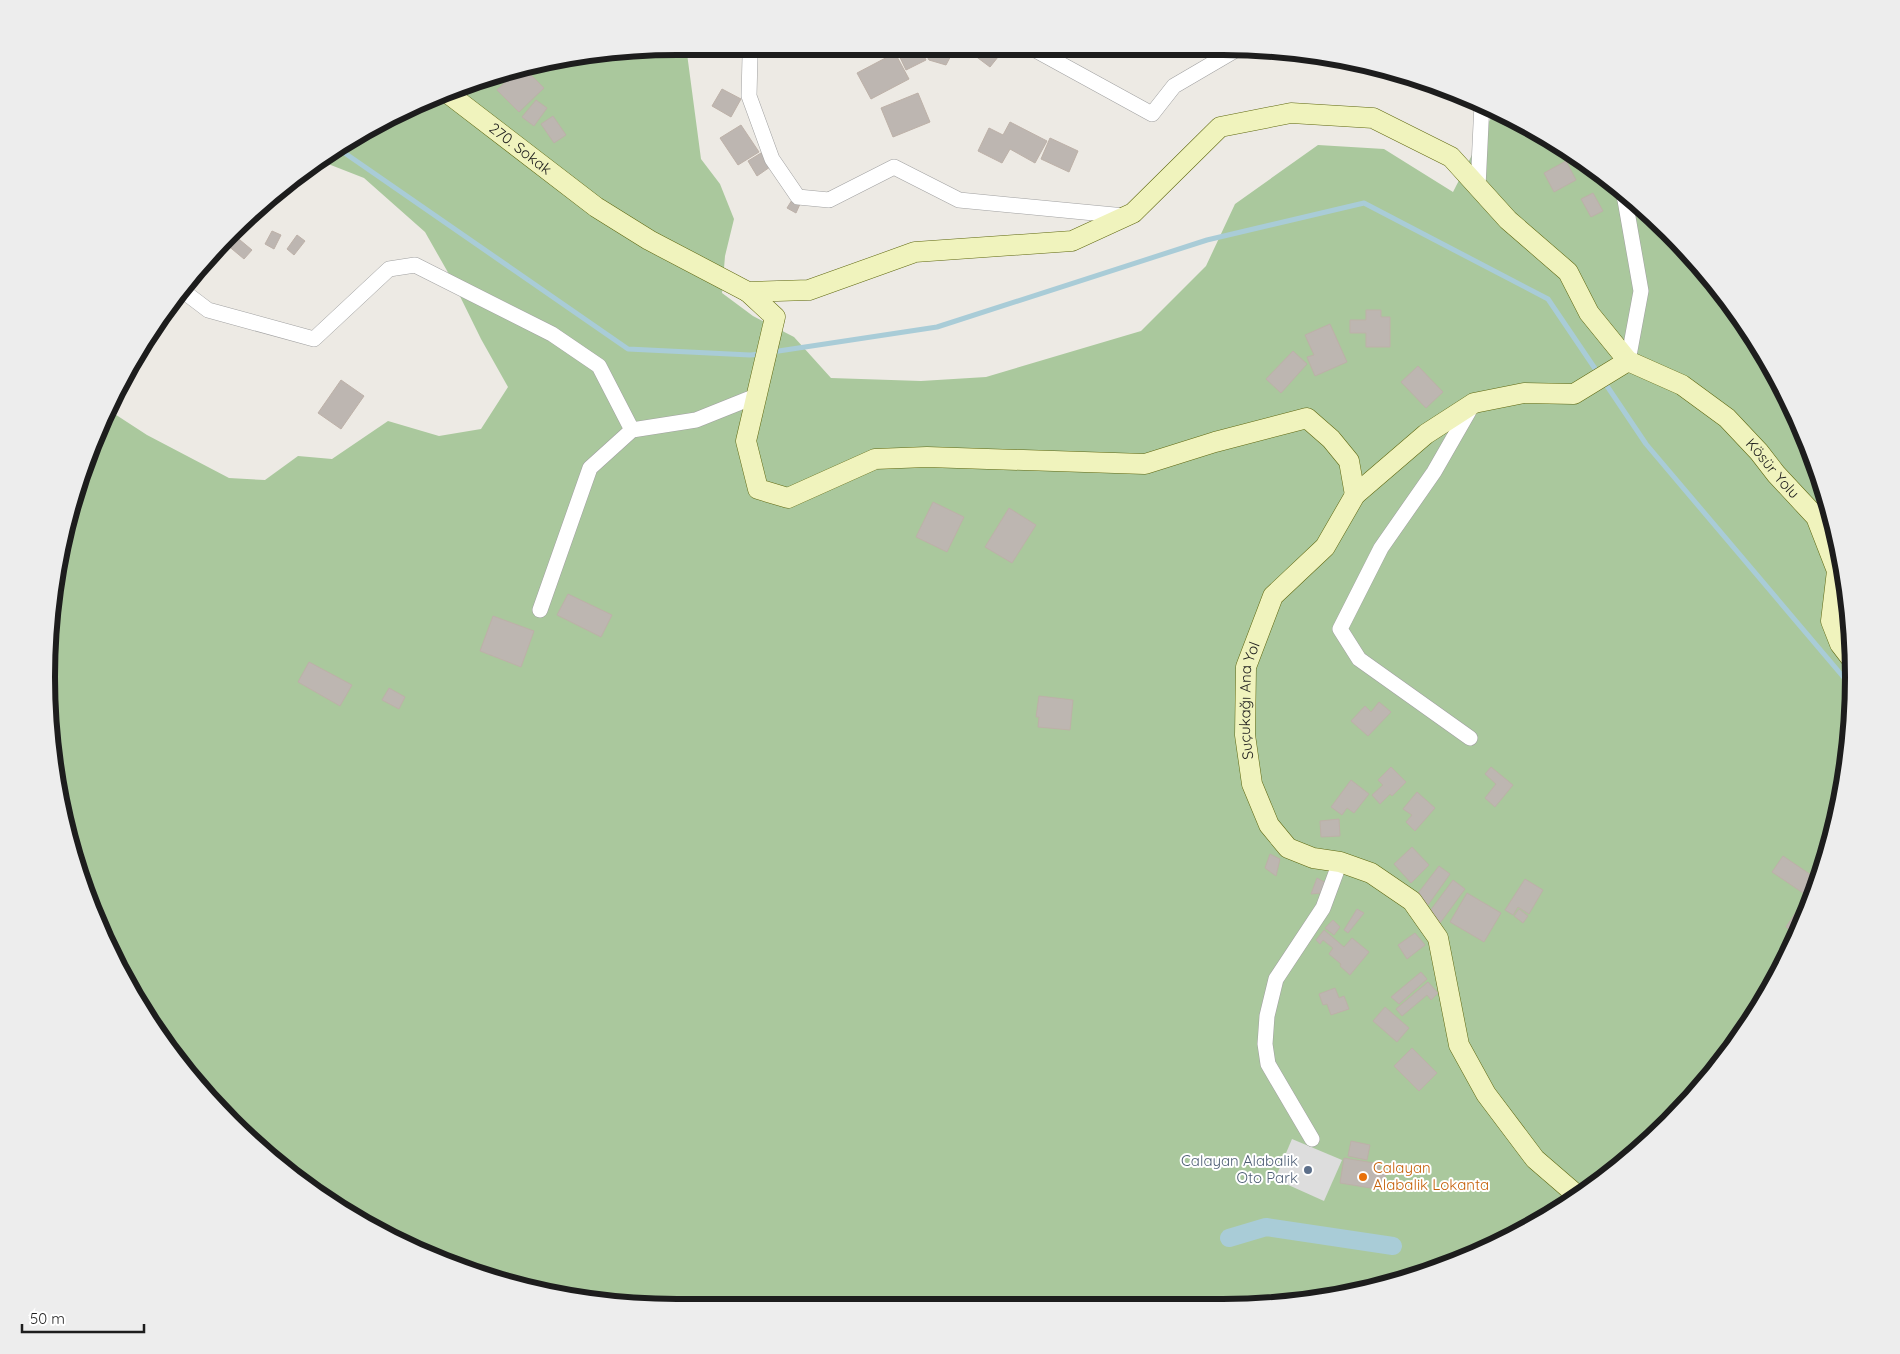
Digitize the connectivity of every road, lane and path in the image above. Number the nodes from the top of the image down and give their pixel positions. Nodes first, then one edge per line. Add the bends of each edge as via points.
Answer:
1 (1044, 55) edge
2 (1227, 55) edge
3 (750, 57) dead end
4 (453, 97) edge
5 (1482, 111) edge
6 (1478, 187) junction
7 (1626, 203) edge
8 (1125, 216) junction
9 (748, 292) junction
10 (187, 294) edge
11 (1628, 361) junction
12 (756, 396) junction
13 (1474, 403) junction
14 (632, 430) junction
15 (1354, 495) junction
16 (1834, 565) edge
17 (1836, 576) edge
18 (540, 610) dead end
19 (1844, 650) edge
20 (1470, 738) dead end
21 (1340, 862) junction
22 (1312, 1139) dead end
23 (1571, 1192) edge

1 - 2 street via 1152,114 1174,86
3 - 8 street via 749,96 772,159 798,197 829,200 894,167 960,200
4 - 9 street, 270. Sokak via 596,207 649,240
5 - 6 street
6 - 8 street via 1452,156 1373,118 1291,113 1220,127 1167,181
6 - 11 street via 1508,220 1568,272 1589,313
7 - 11 street via 1641,291
8 - 9 street via 1072,241 915,252 808,290
9 - 12 street, 270. Sokak via 776,317
10 - 14 street via 208,310 314,339 390,269 415,265 552,334 599,366
11 - 13 street, Suçukağı Ana Yol via 1574,394 1524,393
11 - 16 street, Kösür Yolu via 1682,385 1727,418 1816,517
12 - 14 street via 696,420
12 - 15 street via 746,441 758,489 788,498 875,459 927,457 1144,464 1307,418 1349,460
13 - 15 street, Suçukağı Ana Yol via 1426,434
13 - 20 street via 1434,472 1381,548 1340,628 1359,659
14 - 18 street via 590,468
15 - 21 street, Suçukağı Ana Yol via 1326,547 1273,596 1246,667 1245,734 1252,784 1269,826 1288,848 1313,858
17 - 19 street, Kösür Yolu via 1831,621
21 - 22 street via 1323,908 1276,979 1267,1016 1265,1044 1268,1064
21 - 23 street, Suçukağı Ana Yol via 1371,873 1412,901 1438,938 1459,1045 1486,1094 1534,1159

